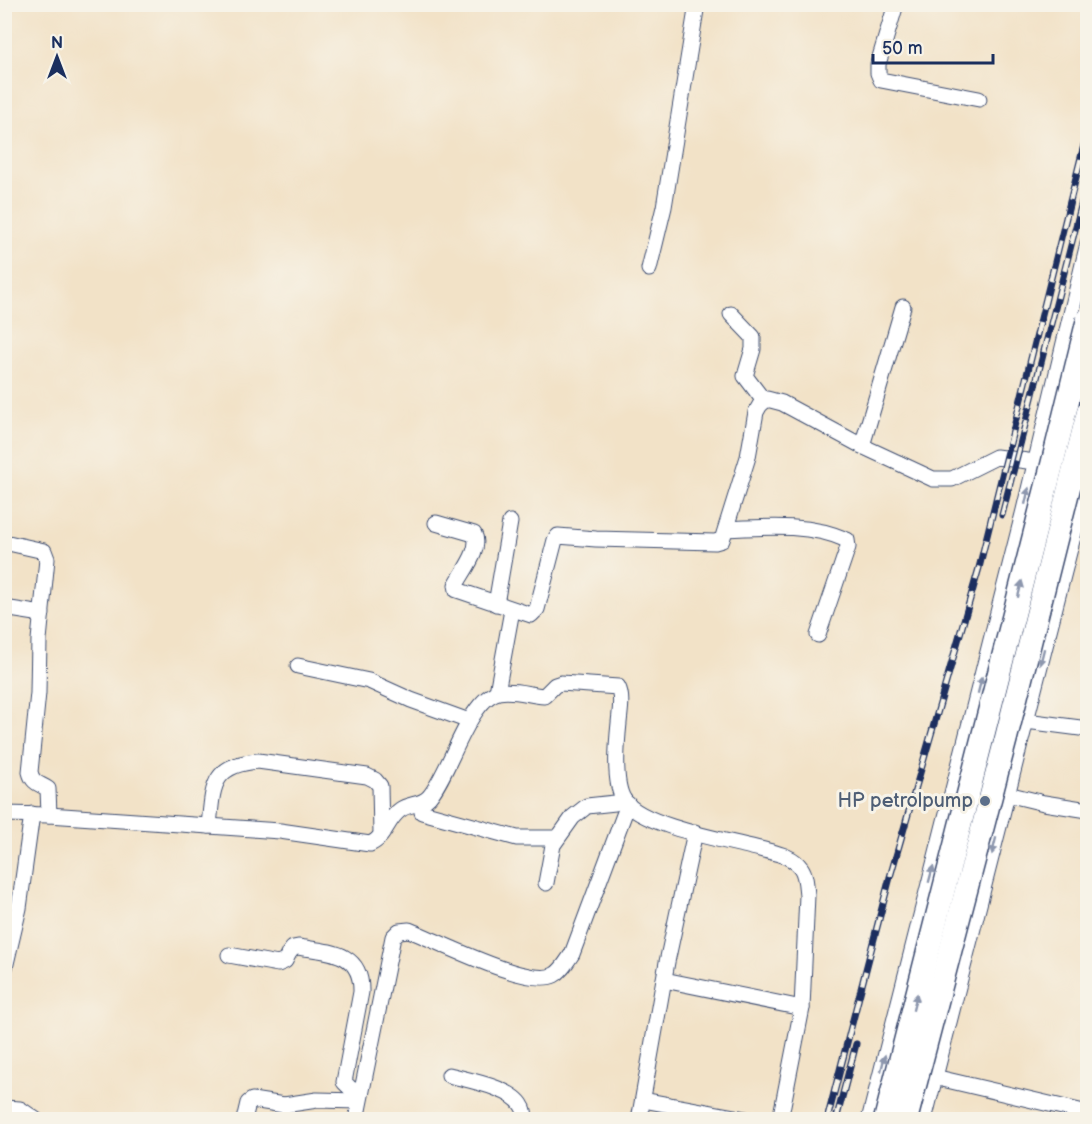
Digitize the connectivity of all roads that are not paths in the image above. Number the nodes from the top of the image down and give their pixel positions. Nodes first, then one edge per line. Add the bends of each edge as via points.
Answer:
1 (697, 4) edge
2 (896, 4) edge
3 (979, 99) dead end
4 (1088, 243) edge
5 (650, 269) dead end
6 (903, 307) dead end
7 (731, 314) dead end
8 (1088, 319) edge
9 (764, 401) junction
10 (1088, 412) edge
11 (862, 446) junction
12 (1035, 462) junction
13 (1088, 478) edge
14 (1083, 512) edge
15 (510, 522) dead end
16 (436, 523) dead end
17 (726, 529) junction
18 (4, 542) edge
19 (496, 604) junction
20 (4, 608) edge
21 (512, 610) junction
22 (42, 614) junction
23 (818, 635) dead end
24 (298, 666) dead end
25 (497, 692) junction
26 (469, 721) junction
27 (1026, 721) junction
28 (1088, 729) edge
29 (1007, 794) junction
30 (626, 802) junction
31 (949, 804) junction
32 (1088, 810) edge
33 (422, 812) dead end
34 (4, 814) edge
35 (32, 814) junction
36 (49, 815) junction
37 (1002, 816) junction
38 (209, 826) junction
39 (695, 832) junction
40 (381, 836) junction
41 (556, 838) junction
42 (546, 883) dead end
43 (230, 955) dead end
44 (4, 972) edge
45 (664, 980) junction
46 (802, 1008) junction
47 (449, 1075) dead end
48 (934, 1077) junction
49 (360, 1097) junction
50 (643, 1100) junction
51 (4, 1108) edge
52 (1088, 1113) edge
53 (36, 1119) edge
54 (244, 1119) edge
55 (356, 1119) edge
56 (525, 1119) edge
57 (639, 1119) edge
58 (751, 1119) edge
59 (780, 1119) edge
60 (869, 1119) edge
61 (885, 1119) edge
62 (906, 1119) edge
63 (924, 1119) edge

1 - 5 street
2 - 3 street via 878,64 881,80
4 - 12 street
6 - 11 street
7 - 9 street via 753,337 745,376
61 -> 8 highway, bridge
9 - 11 street via 782,403
9 - 17 street via 753,419 747,457
10 - 62 highway, bridge
11 - 12 street via 922,475 942,480 996,458
31 -> 12 street
13 - 14 street
14 -> 27 street
15 - 19 street
16 - 19 street via 474,534 475,549 457,581 457,590
17 - 21 street via 718,542 558,536 535,613
17 - 23 street via 814,530 847,540 848,547
18 - 22 street via 44,551 47,566
19 - 21 street
20 - 22 street
21 - 25 street
22 - 36 street via 30,772 36,784 48,789
24 - 26 street via 369,681
25 - 26 street via 483,701
25 - 30 street via 544,696 561,683 618,687 617,768
26 - 40 street via 431,795 400,809
27 - 28 street
27 - 29 street
29 - 32 street
29 - 37 street
30 - 39 street via 642,815
30 - 41 street via 580,810
30 - 49 street via 572,954 555,975 526,976 482,962 410,930 399,931 393,937
31 - 37 street
60 -> 31 street
33 - 41 street via 517,838
34 - 35 street
35 - 36 street
35 - 44 street via 19,908
36 - 38 street
37 -> 48 street
38 - 40 street via 296,832 363,844 376,842
38 - 40 street via 216,778 233,767 258,760 375,780 380,786
39 - 45 street
39 - 46 street via 785,856 801,868 807,895
41 - 42 street
43 - 49 street via 278,964 298,947 349,959 356,968 361,992 344,1082
45 - 46 street
45 - 50 street
46 - 59 street
47 - 56 street via 513,1097 522,1104
48 - 52 street
48 - 63 street
49 - 54 street via 284,1105 252,1100
49 - 55 street
50 - 57 street
50 - 58 street
51 - 53 street via 20,1108

